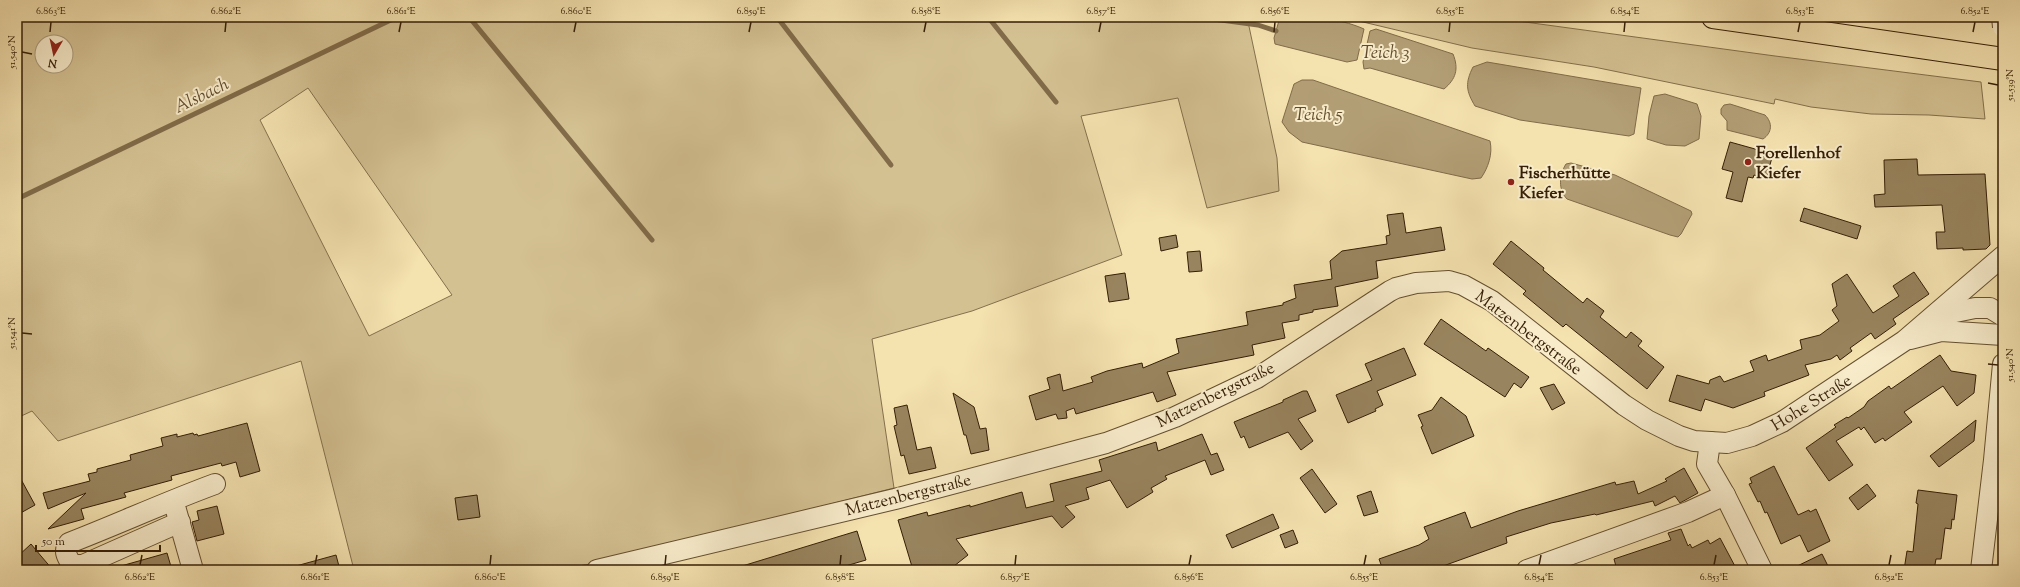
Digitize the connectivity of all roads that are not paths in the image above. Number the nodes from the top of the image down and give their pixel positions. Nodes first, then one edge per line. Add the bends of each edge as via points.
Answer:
1 (1713, 17) edge
2 (1999, 17) edge
3 (2003, 17) edge
4 (2003, 27) edge
5 (2003, 59) edge
6 (2003, 256) edge
7 (2003, 316) edge
8 (1932, 317) junction
9 (2003, 335) edge
10 (1904, 341) junction
11 (2003, 364) edge
12 (1710, 442) junction
13 (215, 484) dead end
14 (1725, 495) junction
15 (173, 500) junction
16 (180, 522) junction
17 (193, 570) edge
18 (597, 570) edge
19 (1527, 570) edge
20 (1762, 570) edge
21 (1981, 570) edge

1 - 5 highway
2 - 3 highway
3 - 4 street, bridge
6 - 8 street, Hohe Straße
7 - 8 street, Hohe Straße via 1990,308 1975,308
8 - 10 street, Hohe Straße
9 - 10 street, Hohe Straße via 1942,332
10 - 12 street, Hohe Straße via 1776,425 1743,440 1727,443
11 - 21 street
12 - 14 street via 1707,464
12 - 18 street, Matzenbergstraße via 1694,441 1679,436 1641,416 1492,301 1470,288 1449,282 1416,283 1390,291 1256,378 1175,417 1106,442 895,499
13 - 15 street
14 - 19 street via 1688,512
14 - 20 street
15 - 16 street
15 - 16 street via 69,543 66,555 72,565 83,566
16 - 17 street

